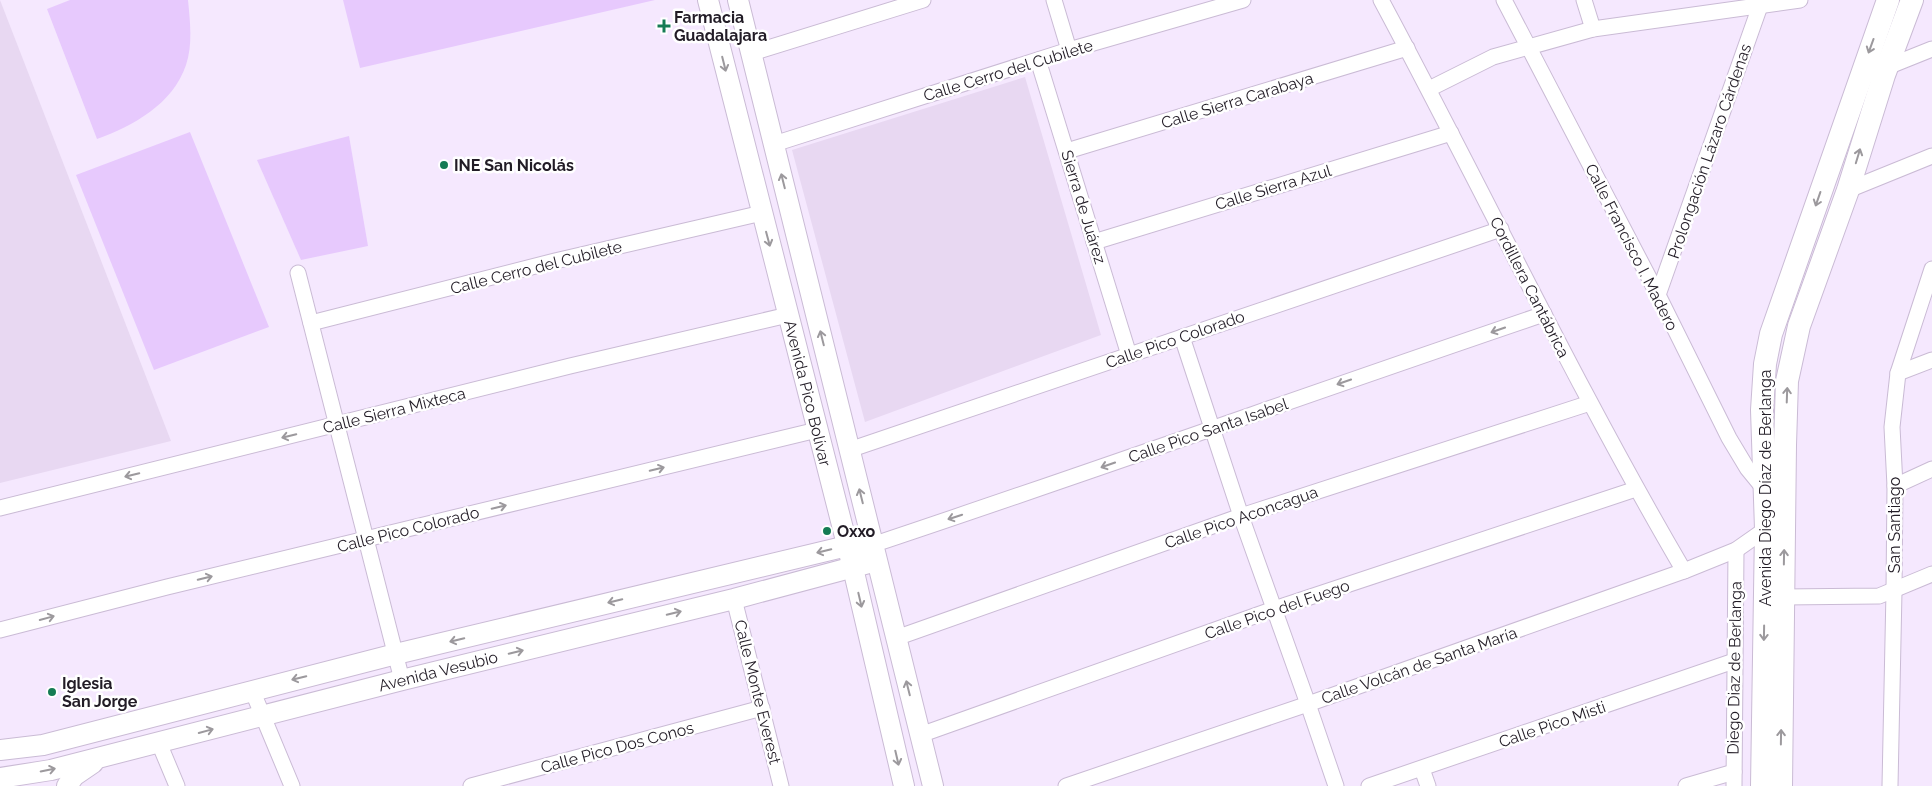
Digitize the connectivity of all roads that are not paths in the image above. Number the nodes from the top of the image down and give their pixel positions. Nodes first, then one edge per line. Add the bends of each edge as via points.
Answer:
1 (708, 0) edge
2 (738, 0) edge
3 (923, 0) edge
4 (1054, 0) edge
5 (1242, 0) edge
6 (1381, 0) edge
7 (1504, 0) edge
8 (1584, 0) edge
9 (1800, 0) edge
10 (1888, 0) edge
11 (1912, 0) edge
12 (1760, 6) junction
13 (1593, 29) junction
14 (1528, 47) junction
15 (1407, 48) junction
16 (1932, 49) edge
17 (1069, 50) junction
18 (752, 53) junction
19 (1038, 60) junction
20 (1887, 67) junction
21 (1860, 78) junction
22 (1429, 89) junction
23 (1451, 133) junction
24 (774, 144) junction
25 (1067, 151) junction
26 (1932, 156) edge
27 (1848, 190) junction
28 (762, 213) junction
29 (1501, 229) junction
30 (1094, 242) junction
31 (1932, 269) edge
32 (298, 273) dead end
33 (1658, 296) junction
34 (1544, 314) junction
35 (788, 315) junction
36 (311, 323) junction
37 (1182, 337) junction
38 (1128, 355) junction
39 (1932, 360) edge
40 (1898, 373) junction
41 (1590, 403) junction
42 (337, 424) junction
43 (1212, 428) junction
44 (817, 430) junction
45 (849, 450) junction
46 (1932, 470) edge
47 (1894, 486) junction
48 (1636, 489) junction
49 (1765, 490) junction
50 (0, 508) edge
51 (1241, 516) junction
52 (1766, 530) junction
53 (366, 538) junction
54 (847, 546) junction
55 (1736, 550) junction
56 (874, 553) junction
57 (852, 568) junction
58 (1684, 571) junction
59 (1932, 574) edge
60 (1894, 591) junction
61 (1783, 597) junction
62 (734, 599) junction
63 (1274, 609) junction
64 (0, 630) edge
65 (896, 638) junction
66 (396, 654) junction
67 (1734, 661) junction
68 (402, 680) junction
69 (252, 690) junction
70 (1308, 704) junction
71 (762, 708) junction
72 (263, 715) junction
73 (920, 735) junction
74 (159, 743) junction
75 (0, 750) edge
76 (100, 758) junction
77 (1422, 769) junction
78 (4, 778) edge
79 (1734, 779) edge
80 (66, 786) edge
81 (177, 786) edge
82 (292, 786) edge
83 (471, 786) edge
84 (781, 786) edge
85 (904, 786) edge
86 (933, 786) edge
87 (1066, 786) edge
88 (1336, 786) edge
89 (1369, 786) edge
90 (1428, 786) edge
91 (1686, 786) edge
92 (1762, 786) edge
93 (1781, 786) edge
94 (1890, 786) edge

1 -> 28 street, Avenida Pico Bolívar
2 - 18 street, Avenida Pico Bolívar
3 - 18 street
4 - 17 street
5 - 17 street, Calle Cerro del Cubilete
6 - 15 street, Cordillera Cantábrica
7 - 14 street, Calle Francisco I. Madero
8 - 13 street
9 - 12 street
10 -> 21 main road, Avenida Diego Díaz de Berlanga
11 - 20 main road, Avenida Diego Díaz de Berlanga
12 - 13 street
12 - 33 street, Prolongación Lázaro Cárdenas
13 - 14 street
14 - 22 street via 1492,57
14 - 33 street, Calle Francisco I. Madero
15 - 22 street, Cordillera Cantábrica
15 - 25 street, Calle Sierra Carabaya
16 - 20 street
17 - 19 street, Calle Cerro del Cubilete
18 - 24 street, Avenida Pico Bolívar
19 - 24 street, Calle Cerro del Cubilete
19 - 25 street, Sierra de Juárez
20 - 21 street
27 -> 20 main road, Avenida Diego Díaz de Berlanga
21 -> 49 main road, Avenida Diego Díaz de Berlanga via 1771,334 1764,364
22 - 23 street, Cordillera Cantábrica
23 - 29 street, Cordillera Cantábrica
23 - 30 street, Calle Sierra Azul
45 -> 24 street, Avenida Pico Bolívar
25 - 30 street, Sierra de Juárez
26 - 27 street
61 -> 27 main road, Avenida Diego Díaz de Berlanga via 1787,381 1799,326
28 -> 35 street, Avenida Pico Bolívar
28 - 36 street, Calle Cerro del Cubilete via 554,261
29 - 34 street, Cordillera Cantábrica
29 - 37 street, Calle Pico Colorado
30 - 38 street, Sierra de Juárez
31 - 40 street, San Santiago
32 - 36 street
33 - 49 street, Calle Francisco I. Madero via 1729,438
34 - 41 street, Cordillera Cantábrica
34 -> 43 street, Calle Pico Santa Isabel
35 - 42 street, Calle Sierra Mixteca
35 - 44 street, Avenida Pico Bolívar
36 - 42 street
37 - 38 street, Calle Pico Colorado
37 - 43 street
38 - 45 street, Calle Pico Colorado
39 - 40 street
40 - 47 street, San Santiago via 1892,427
41 - 48 street, Cordillera Cantábrica
41 - 51 street, Calle Pico Aconcagua
42 -> 50 street, Calle Sierra Mixteca
42 - 53 street
43 - 51 street
43 -> 56 street, Calle Pico Santa Isabel
53 -> 44 street, Calle Pico Colorado
44 - 54 street, Avenida Pico Bolívar
56 -> 45 street, Avenida Pico Bolívar
46 - 47 street
47 - 60 street, San Santiago
48 - 58 street, Cordillera Cantábrica
48 - 63 street, Calle Pico del Fuego
49 - 52 main road, Avenida Diego Díaz de Berlanga
51 - 63 street
51 - 65 street, Calle Pico Aconcagua
52 - 55 street, Calle Volcán de Santa María
52 -> 92 main road, Avenida Diego Díaz de Berlanga
64 -> 53 street, Calle Pico Colorado
53 - 66 street
54 - 56 street, Avenida Vesubio
54 - 57 street, Avenida Pico Bolívar
54 -> 66 street, Avenida Vesubio
55 - 58 street, Calle Volcán de Santa María
55 - 67 street, Diego Diaz de Berlanga
56 - 57 street, Avenida Vesubio
56 - 65 street, Avenida Pico Bolívar
57 - 62 street, Avenida Vesubio
57 -> 85 street, Avenida Pico Bolívar
58 - 70 street, Calle Volcán de Santa María
59 - 60 street
60 - 61 street via 1865,598
60 - 94 street, San Santiago
93 -> 61 main road, Avenida Diego Díaz de Berlanga
68 -> 62 street, Avenida Vesubio
62 - 71 street, Calle Monte Everest
63 - 70 street
63 - 73 street, Calle Pico del Fuego
73 -> 65 street, Avenida Pico Bolívar
66 - 68 street
66 -> 69 street, Avenida Vesubio
67 - 77 street, Calle Pico Misti
67 - 79 street, Diego Diaz de Berlanga
68 - 72 street, Avenida Vesubio
69 - 72 street
69 - 75 street, Avenida Vesubio via 43,745
70 - 87 street, Calle Volcán de Santa María
70 - 88 street
71 - 83 street, Calle Pico Dos Conos
71 - 84 street, Calle Monte Everest
74 -> 72 street, Avenida Vesubio
72 - 82 street
73 - 86 street, Avenida Pico Bolívar
74 - 76 street, Avenida Vesubio
74 - 81 street
78 -> 76 street, Avenida Vesubio
76 - 80 street via 74,776
77 - 89 street, Calle Pico Misti
77 - 90 street
79 - 91 street

